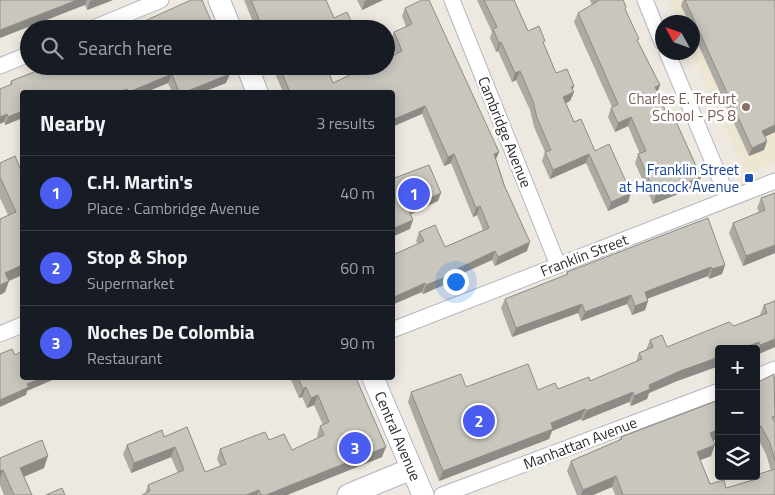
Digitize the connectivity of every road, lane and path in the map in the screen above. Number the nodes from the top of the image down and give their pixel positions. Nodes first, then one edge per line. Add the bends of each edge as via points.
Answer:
1 (161, 0) edge
2 (220, 0) edge
3 (452, 0) edge
4 (645, 0) edge
5 (113, 20) edge
6 (228, 20) edge
7 (655, 25) edge
8 (20, 58) edge
9 (670, 60) edge
10 (0, 66) edge
11 (250, 75) edge
12 (256, 90) edge
13 (775, 181) edge
14 (728, 198) junction
15 (558, 265) junction
16 (20, 326) edge
17 (395, 329) edge
18 (0, 334) edge
19 (775, 370) edge
20 (760, 375) edge
21 (374, 380) edge
22 (715, 393) edge
23 (411, 468) junction
24 (348, 495) edge
25 (423, 495) edge
26 (442, 495) edge

1 - 5 street
2 - 6 main road
3 - 15 street, Cambridge Avenue
4 - 7 street
8 - 10 street
9 - 14 street
11 - 12 main road
13 - 14 street, Franklin Street
14 - 15 street, Franklin Street
15 - 17 street, Franklin Street
16 - 18 street
19 - 20 street
21 - 23 main road, Central Avenue
22 - 26 street, Manhattan Avenue
23 - 24 main road
23 - 25 main road, Central Avenue

